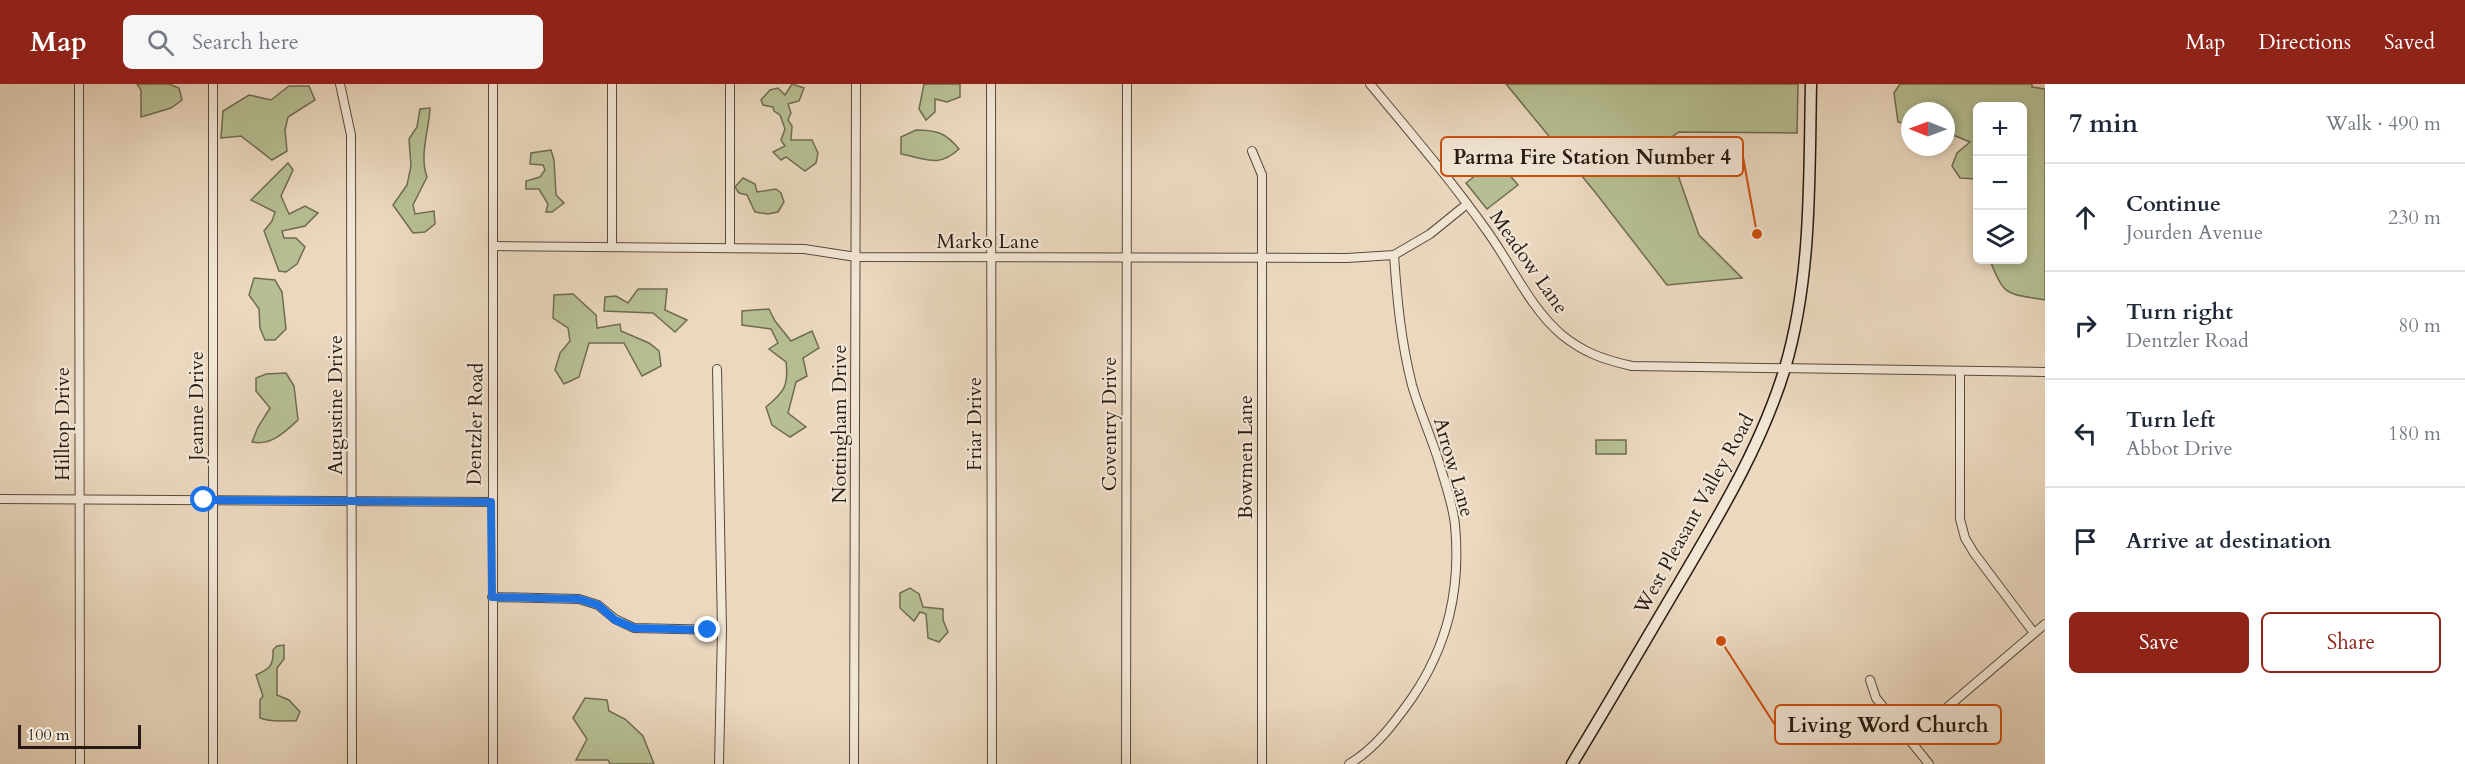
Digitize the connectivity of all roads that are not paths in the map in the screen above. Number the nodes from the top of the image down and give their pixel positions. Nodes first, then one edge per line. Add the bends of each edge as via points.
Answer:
1 (79, 84) edge
2 (213, 84) edge
3 (340, 84) edge
4 (493, 84) edge
5 (612, 84) edge
6 (730, 84) edge
7 (856, 84) edge
8 (991, 84) edge
9 (1127, 84) edge
10 (1370, 84) edge
11 (1811, 84) edge
12 (1252, 151) dead end
13 (1467, 204) junction
14 (494, 246) junction
15 (612, 247) junction
16 (730, 247) junction
17 (1394, 255) junction
18 (856, 257) junction
19 (1125, 257) junction
20 (990, 258) junction
21 (1260, 258) junction
22 (1785, 368) junction
23 (717, 369) dead end
24 (1960, 372) junction
25 (2045, 372) edge
26 (0, 499) edge
27 (78, 499) junction
28 (212, 500) junction
29 (352, 501) junction
30 (491, 502) junction
31 (492, 597) junction
32 (2045, 624) edge
33 (722, 630) junction
34 (2034, 633) junction
35 (1870, 680) dead end
36 (1910, 739) junction
37 (80, 764) edge
38 (213, 764) edge
39 (352, 764) edge
40 (493, 764) edge
41 (719, 764) edge
42 (854, 764) edge
43 (992, 764) edge
44 (1126, 764) edge
45 (1262, 764) edge
46 (1349, 764) edge
47 (1572, 764) edge
48 (1929, 764) edge

1 - 27 street, Hilltop Drive
2 - 28 street, Jeanne Drive
3 - 29 street, Augustine Drive via 351,135
4 - 14 street, Dentzler Road
5 - 15 street
6 - 16 street
7 - 18 street, Nottingham Drive
8 - 20 street, Friar Drive
9 - 19 street, Coventry Drive
10 - 13 street, Meadow Lane
11 - 22 main road, West Pleasant Valley Road via 1807,246
12 - 21 street, Bowmen Lane via 1262,175
13 - 17 street, Marko Lane via 1430,234
13 - 22 street, Meadow Lane via 1560,333 1602,360 1632,366
14 - 15 street, Marko Lane
14 - 30 street, Dentzler Road
15 - 16 street, Marko Lane
16 - 18 street, Marko Lane via 804,249
17 - 21 street, Marko Lane
17 - 46 street, Arrow Lane via 1402,343 1455,523 1456,564 1441,648 1426,678 1381,739
18 - 20 street, Marko Lane
18 - 42 street, Nottingham Drive
19 - 20 street, Marko Lane
19 - 21 street, Marko Lane
19 - 44 street, Coventry Drive
20 - 43 street, Friar Drive
21 - 45 street, Bowmen Lane
22 - 24 street, Meadow Lane
22 - 47 main road, West Pleasant Valley Road via 1761,436 1712,528
23 - 33 street
24 - 25 street, Meadow Lane
24 - 34 street via 1960,519 1965,538
26 - 27 street
27 - 28 street
27 - 37 street, Hilltop Drive
28 - 29 street
28 - 38 street, Jeanne Drive
29 - 30 street
29 - 39 street, Augustine Drive
30 - 31 street, Dentzler Road
31 - 33 street via 579,599 598,605 615,620 634,628
31 - 40 street, Dentzler Road
32 - 34 street
33 - 41 street
34 - 36 street
35 - 36 street via 1876,698
36 - 48 street

